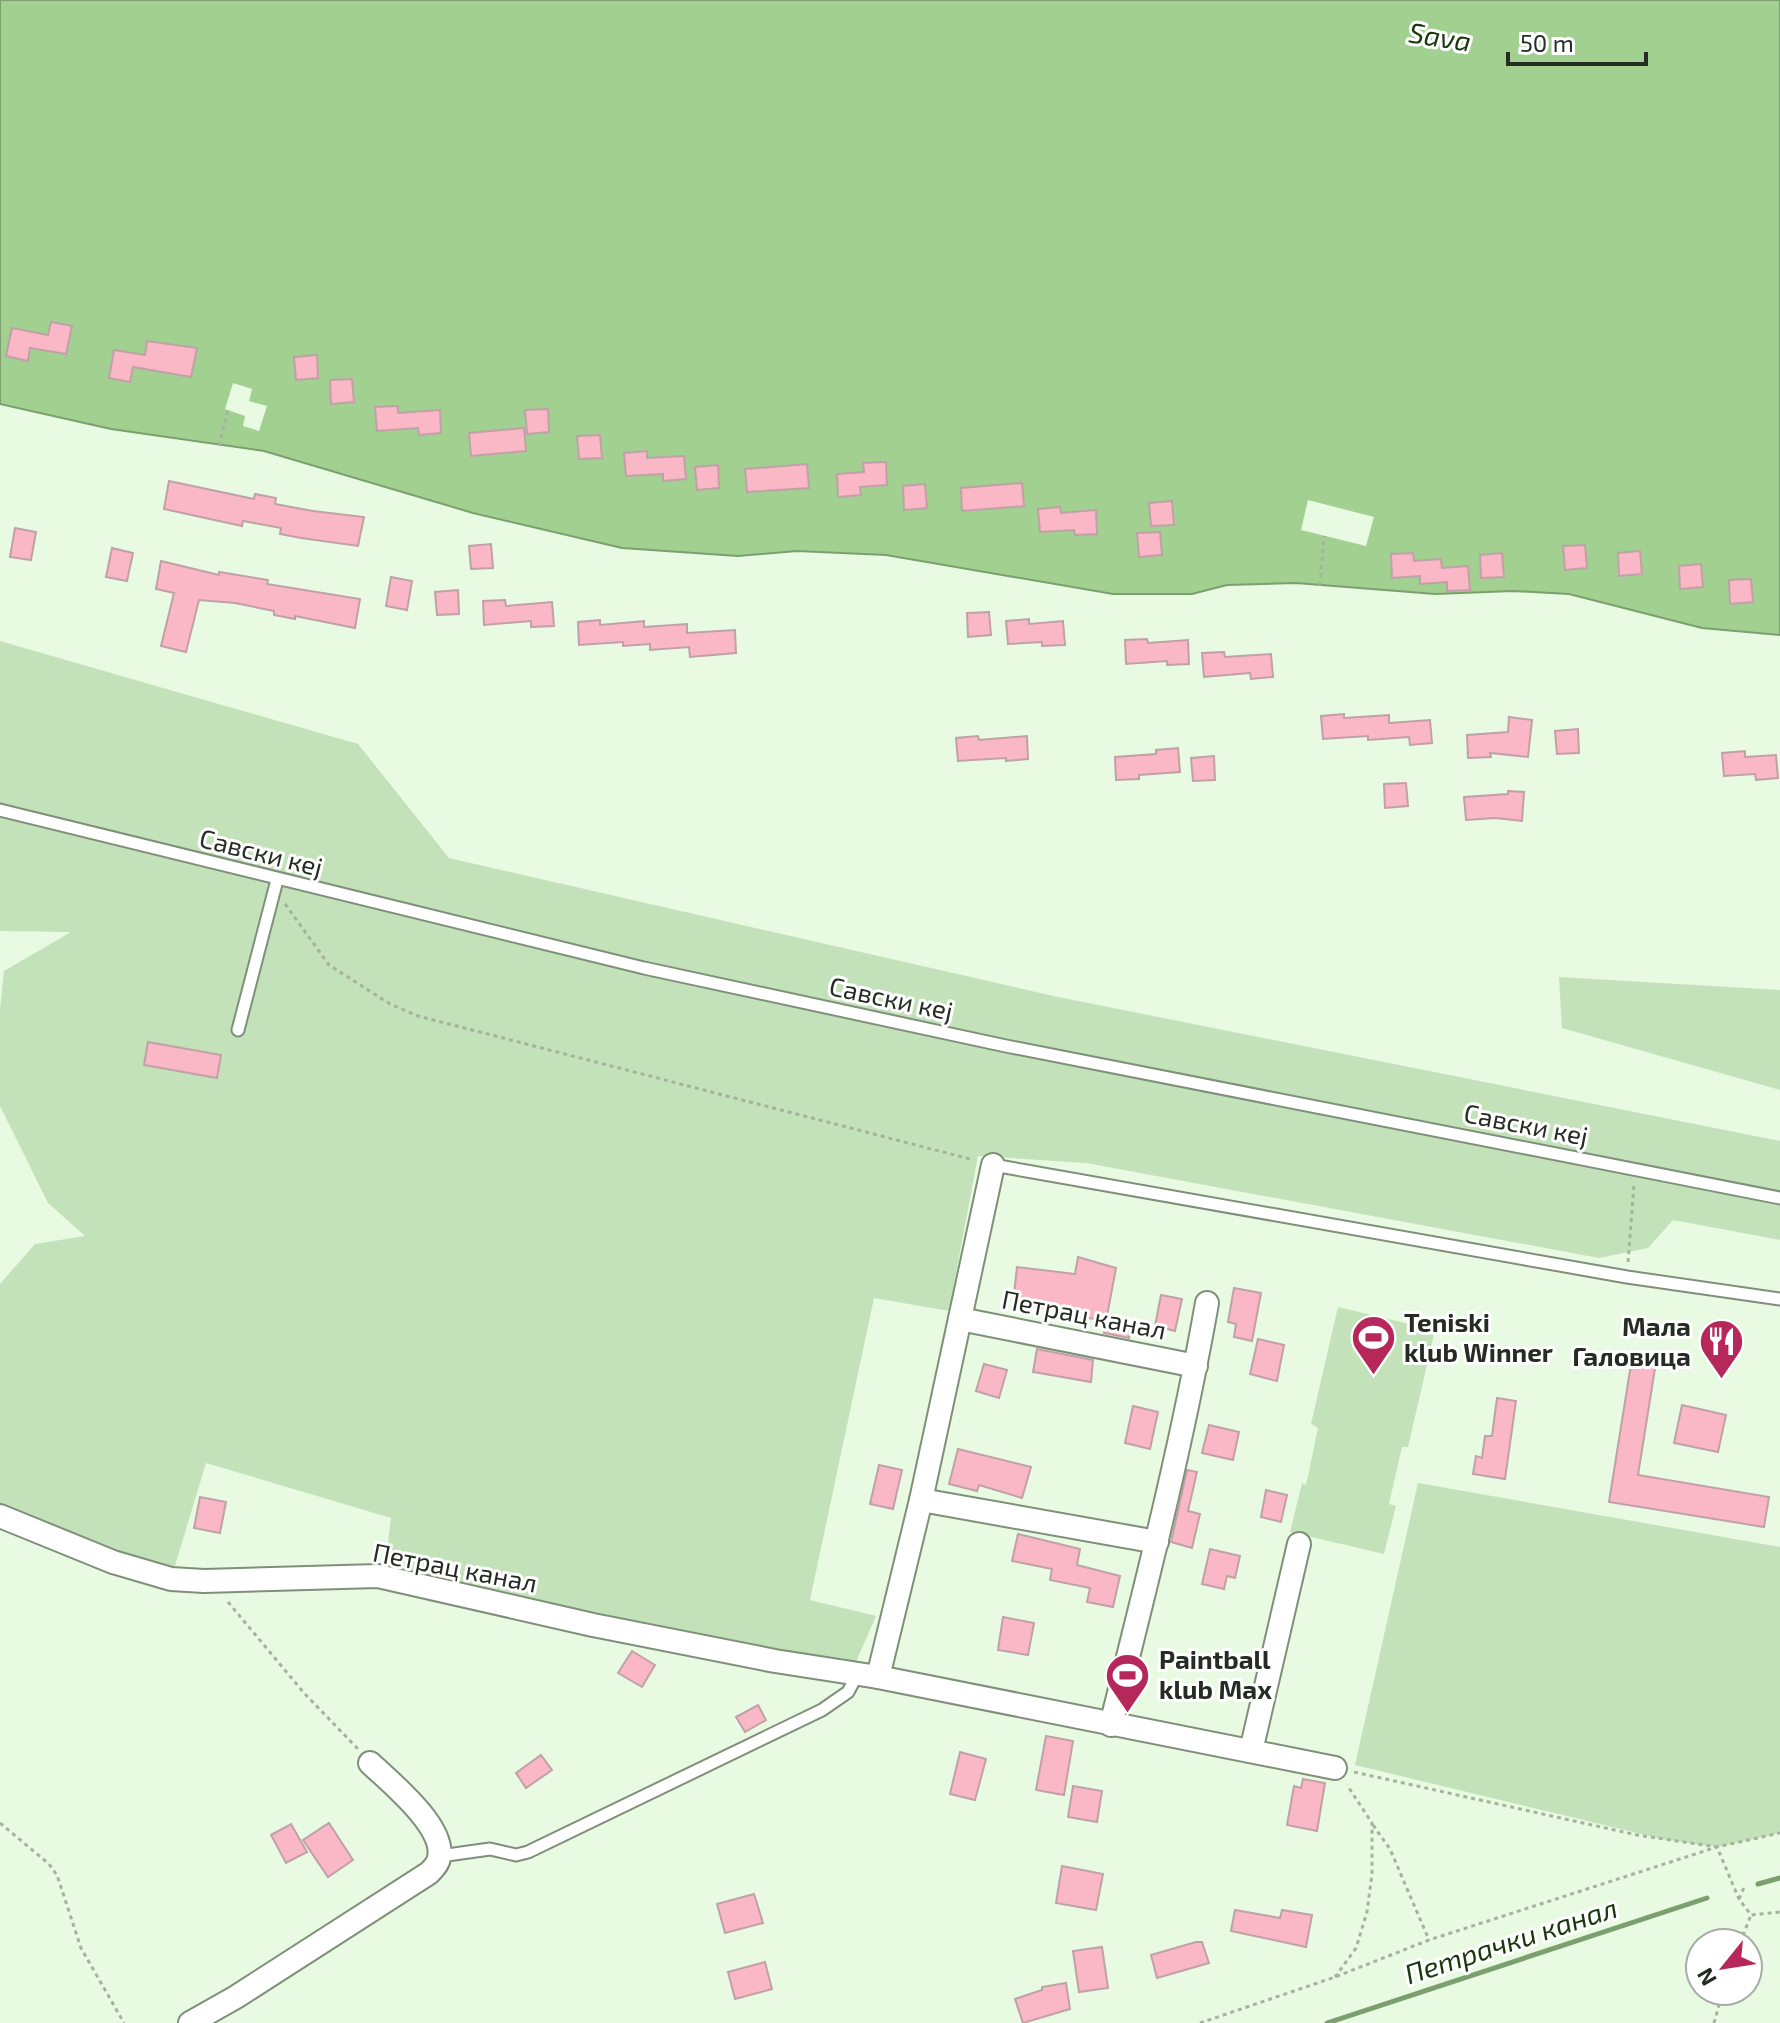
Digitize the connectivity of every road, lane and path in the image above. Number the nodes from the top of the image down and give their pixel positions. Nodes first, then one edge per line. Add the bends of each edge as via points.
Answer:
1 (228, 410) dead end
2 (219, 446) dead end
3 (1324, 536) dead end
4 (1320, 585) dead end
5 (0, 810) edge
6 (276, 884) junction
7 (238, 1030) dead end
8 (993, 1165) junction
9 (1636, 1170) junction
10 (1780, 1198) edge
11 (1627, 1277) junction
12 (1780, 1299) edge
13 (1207, 1303) dead end
14 (960, 1319) junction
15 (1196, 1366) junction
16 (921, 1500) junction
17 (0, 1516) edge
18 (1157, 1542) junction
19 (1299, 1544) dead end
20 (204, 1581) junction
21 (868, 1676) junction
22 (1111, 1725) junction
23 (1251, 1751) junction
24 (370, 1763) joint
25 (1335, 1768) junction
26 (0, 1823) edge
27 (1372, 1823) junction
28 (1780, 1833) edge
29 (1717, 1847) junction
30 (440, 1856) junction
31 (1745, 1885) dead end
32 (1739, 1899) junction
33 (1780, 1912) edge
34 (1751, 1915) junction
35 (1746, 1927) edge
36 (1429, 1940) junction
37 (1335, 1977) junction
38 (124, 2023) edge
39 (190, 2023) edge
40 (1200, 2023) edge

1 - 2 path
3 - 4 path
5 - 6 lane, Савски кеј
6 - 7 lane
6 - 8 path via 329,965 418,1016
6 - 9 lane, Савски кеј via 991,1043
8 - 11 lane
8 - 14 street, Петрац канал
9 - 10 lane, Савски кеј
9 - 11 path
11 - 12 lane
13 - 15 street, Петрац канал
14 - 15 street, Петрац канал
14 - 16 street, Петрац канал
15 - 18 street, Петрац канал
16 - 18 street
16 - 21 street, Петрац канал
17 - 20 street, Петрац канал via 113,1562 171,1579
18 - 22 street, Петрац канал
19 - 23 street
20 - 21 street, Петрац канал via 378,1576 593,1625
20 - 24 path via 245,1619
21 - 22 street, Петрац канал
21 - 30 lane, Петрац канал via 822,1710 528,1852 490,1849
22 - 23 street, Петрац канал
23 - 25 street, Петрац канал
24 - 30 street via 414,1805 432,1830
25 - 27 path
25 - 29 path via 1637,1835
26 - 38 path via 57,1875 81,1948
27 - 36 path via 1390,1849
27 - 37 path via 1367,1912 1356,1948
28 - 29 path
29 - 32 path
29 - 36 path
30 - 39 street via 429,1873
31 - 32 path
32 - 34 path
33 - 34 path
34 - 35 path
36 - 37 path
37 - 40 path

